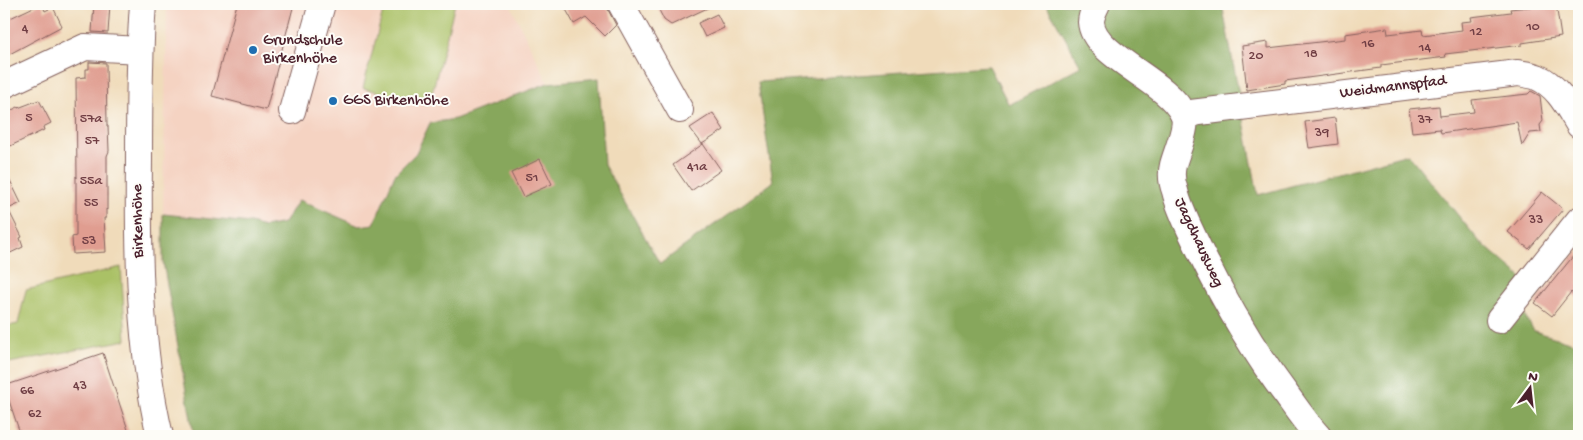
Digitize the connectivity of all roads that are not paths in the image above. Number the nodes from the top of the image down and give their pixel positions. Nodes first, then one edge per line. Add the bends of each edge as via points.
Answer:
1 (143, 4) edge
2 (322, 4) edge
3 (621, 4) edge
4 (1097, 4) edge
5 (140, 50) junction
6 (4, 85) edge
7 (680, 110) dead end
8 (292, 111) dead end
9 (1183, 114) junction
10 (1579, 124) edge
11 (1579, 220) edge
12 (1499, 320) dead end
13 (160, 436) edge
14 (1318, 436) edge

1 - 5 street, Birkenhöhe
2 - 8 street
3 - 7 street
4 - 9 street via 1091,21 1097,39 1168,94
5 - 6 street via 85,46
5 - 13 street, Birkenhöhe via 138,235 144,334
9 - 10 street, Weidmannspfad via 1518,72 1537,77 1552,86
9 - 14 street, Jagdhausweg via 1183,131 1172,175 1180,209 1222,293 1267,370
11 - 12 street

